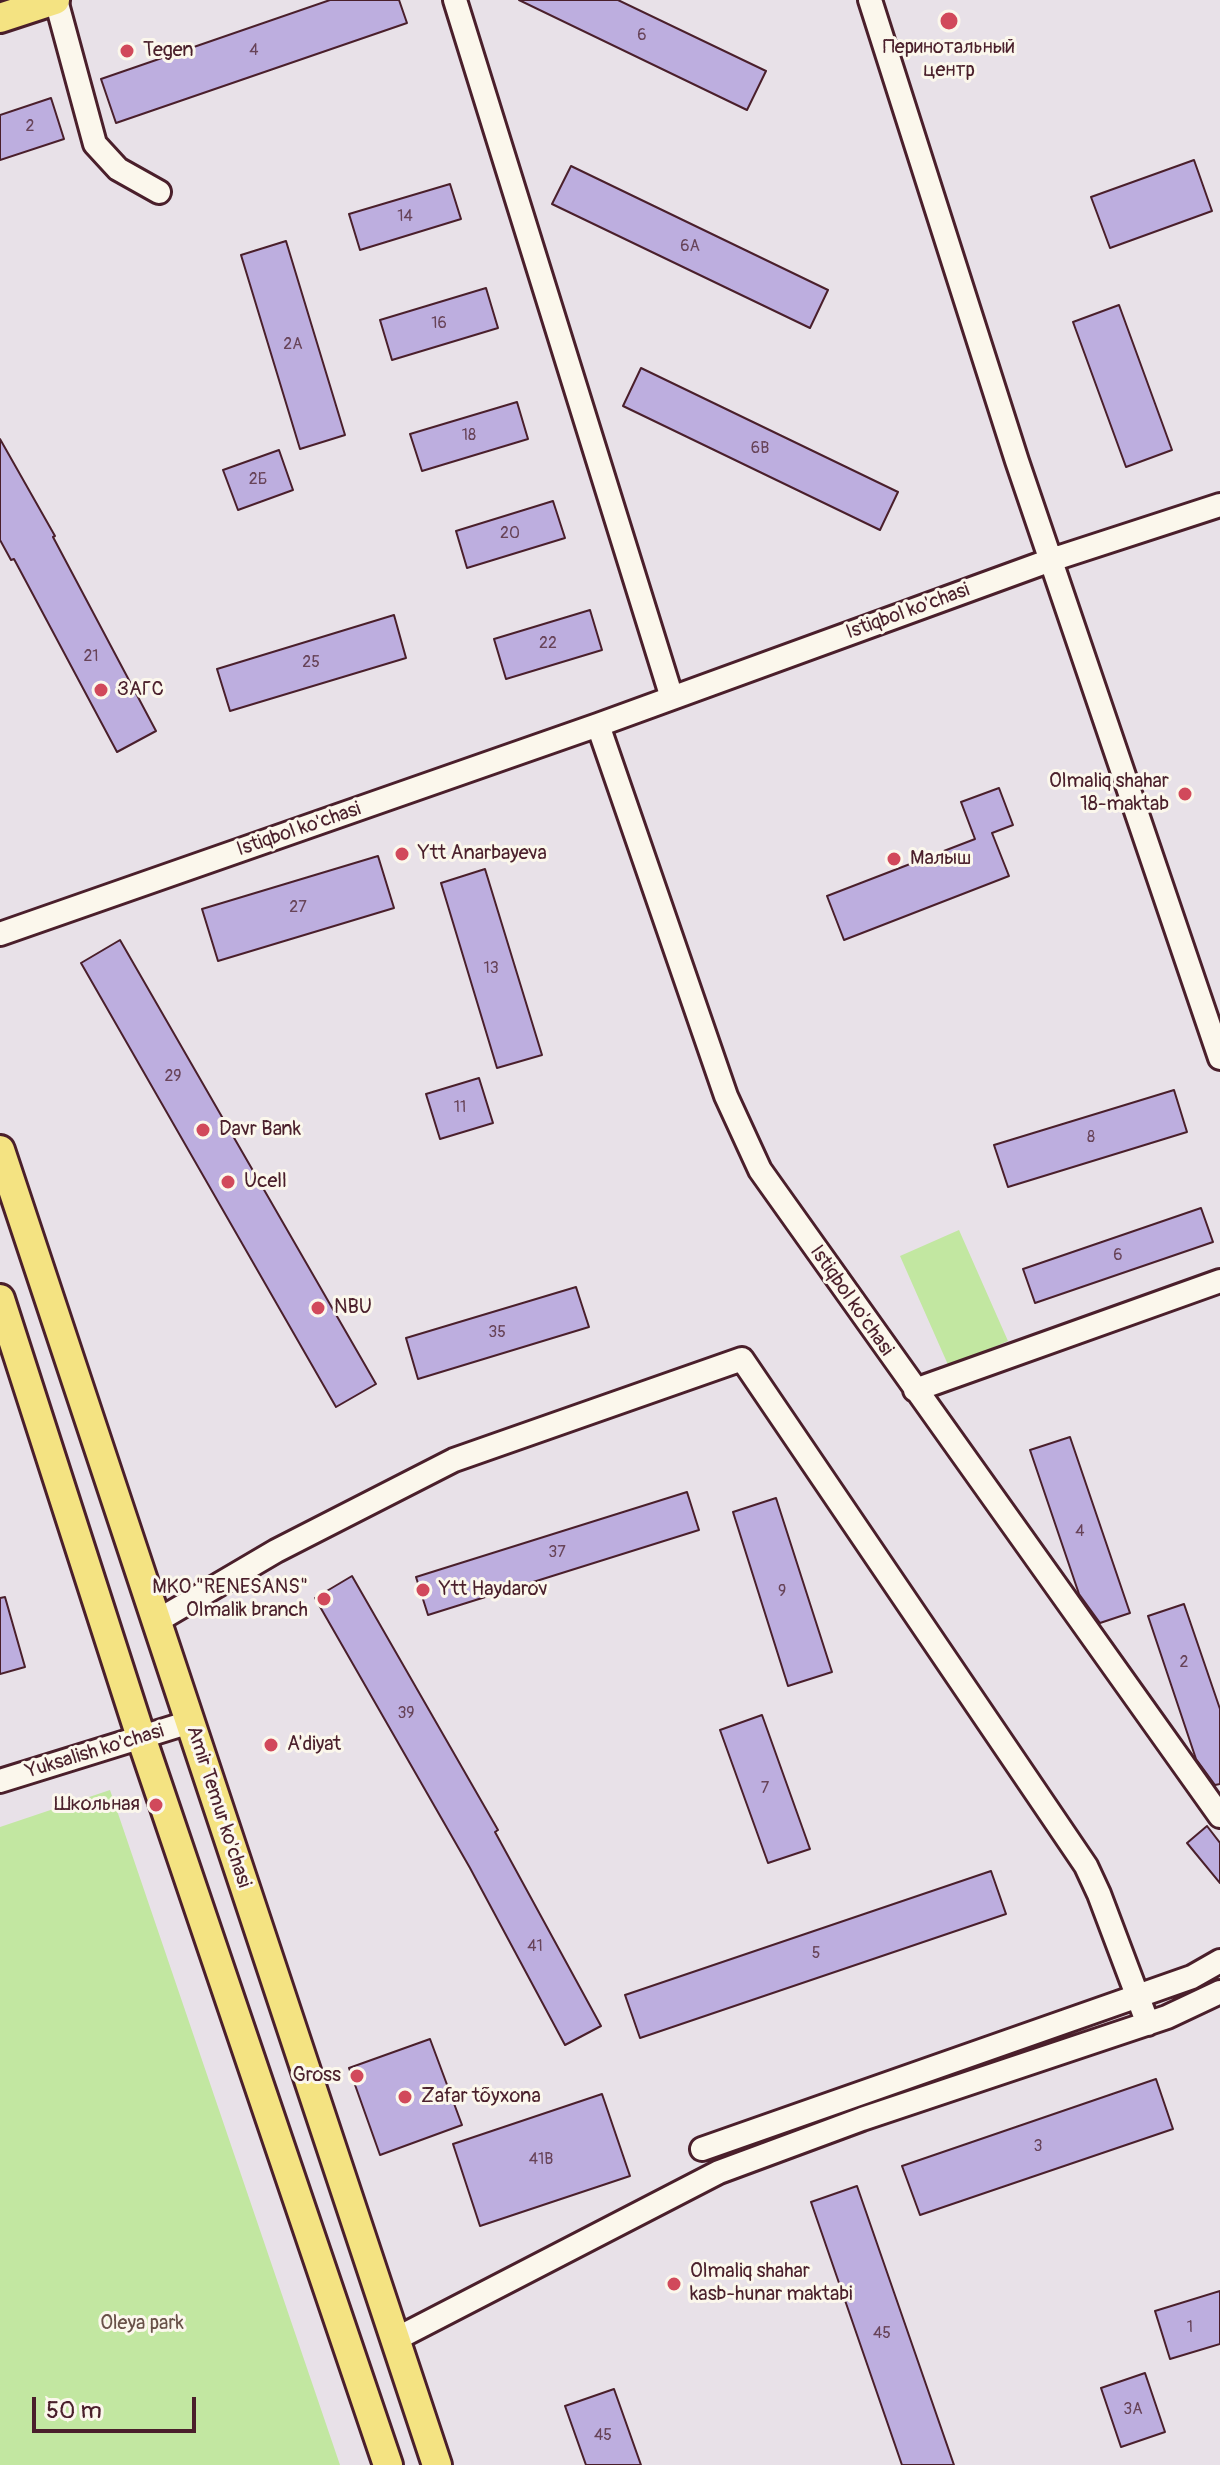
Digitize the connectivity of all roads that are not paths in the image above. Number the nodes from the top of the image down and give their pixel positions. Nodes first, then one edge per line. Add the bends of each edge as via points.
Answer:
1 (56, 0) edge
2 (455, 0) edge
3 (870, 0) edge
4 (0, 18) edge
5 (159, 192) dead end
6 (1220, 505) edge
7 (1051, 560) junction
8 (672, 698) junction
9 (598, 725) junction
10 (0, 934) edge
11 (1220, 1058) edge
12 (0, 1150) edge
13 (1220, 1281) edge
14 (0, 1299) edge
15 (915, 1390) junction
16 (157, 1621) junction
17 (190, 1722) junction
18 (141, 1737) junction
19 (0, 1781) edge
20 (1220, 1816) edge
21 (1220, 1961) edge
22 (1220, 1992) edge
23 (1137, 1996) junction
24 (1148, 2024) junction
25 (702, 2149) dead end
26 (394, 2340) junction
27 (354, 2364) junction
28 (388, 2465) edge
29 (437, 2465) edge

1 - 4 main road
1 - 5 street via 95,144 118,169
2 - 8 street
3 - 7 street
6 - 7 street, Istiqbol ko'chasi
7 - 8 street, Istiqbol ko'chasi
7 - 11 street
8 - 9 street, Istiqbol ko'chasi
9 - 10 street, Istiqbol ko'chasi
9 - 15 street, Istiqbol ko'chasi via 726,1096 760,1170
12 - 16 main road, Amir Temur ko'chasi
13 - 15 street
14 - 18 main road
15 - 20 street, Istiqbol ko'chasi
16 - 17 main road, Amir Temur ko'chasi
16 - 23 street via 276,1551 454,1460 742,1359 1086,1866
17 - 18 street, Yuksalish ko'chasi
17 - 26 main road, Amir Temur ko'chasi
18 - 19 street, Yuksalish ko'chasi
18 - 27 main road
21 - 23 street
22 - 24 street
23 - 24 street
23 - 25 street
24 - 26 street via 719,2172
26 - 27 main road
26 - 29 main road, Amir Temur ko'chasi
27 - 28 main road

